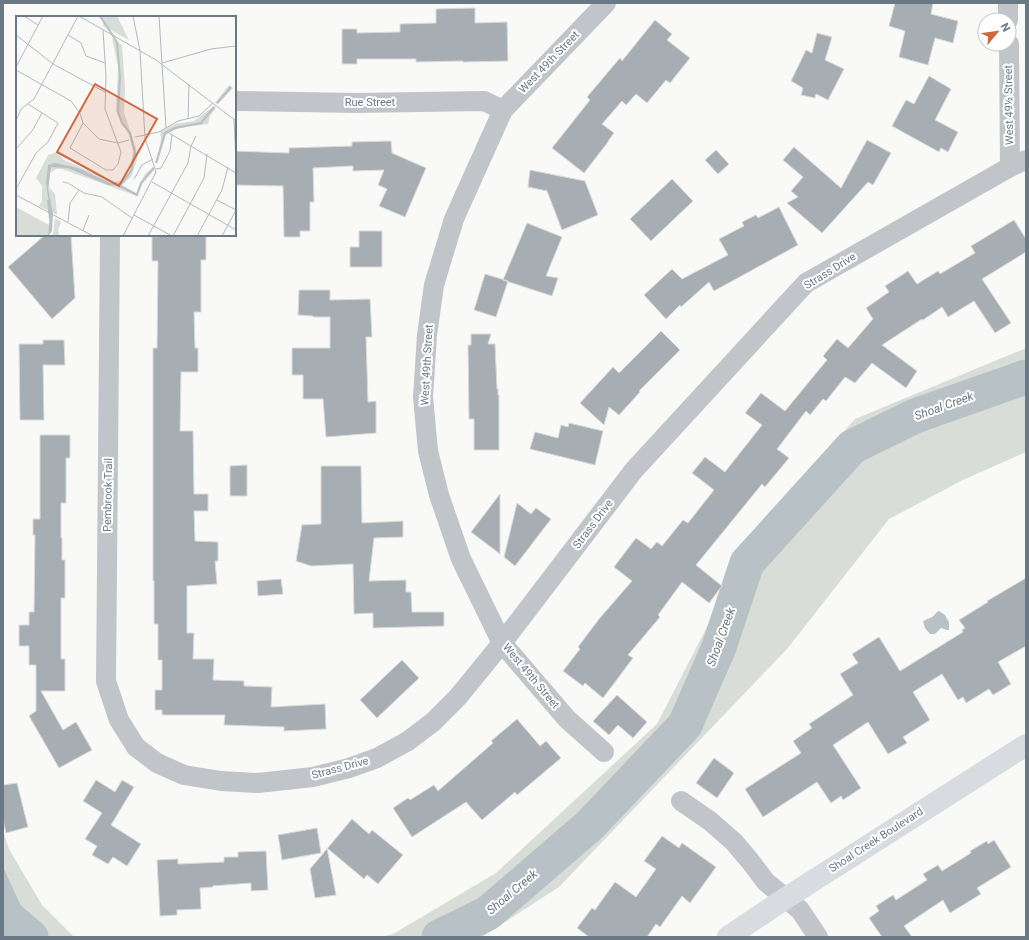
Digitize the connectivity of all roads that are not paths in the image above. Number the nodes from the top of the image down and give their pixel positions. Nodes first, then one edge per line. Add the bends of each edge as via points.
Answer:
1 (606, 3) edge
2 (1010, 52) edge
3 (236, 101) edge
4 (503, 110) junction
5 (1018, 163) edge
6 (110, 236) edge
7 (502, 643) junction
8 (1026, 744) edge
9 (136, 747) joint
10 (604, 752) dead end
11 (681, 801) dead end
12 (786, 898) junction
13 (728, 937) edge
14 (818, 937) edge

1 - 4 street, West 49th Street
2 - 5 street, West 49½ Street
3 - 4 street, Rue Street via 484,101
4 - 7 street, West 49th Street via 454,219 434,285 427,335 423,397 428,451 439,495 461,559
5 - 7 street, Strass Drive via 806,283 634,470
6 - 9 street, Pembrook Trail via 106,681 119,720
7 - 9 street, Strass Drive via 458,697 433,722 408,741 377,758 349,768 313,777 258,783 221,781 184,775 158,763
7 - 10 street, West 49th Street via 567,719
8 - 12 street, Shoal Creek Boulevard
11 - 12 street via 734,842 766,882
12 - 13 street, Shoal Creek Boulevard
12 - 14 street via 800,910

